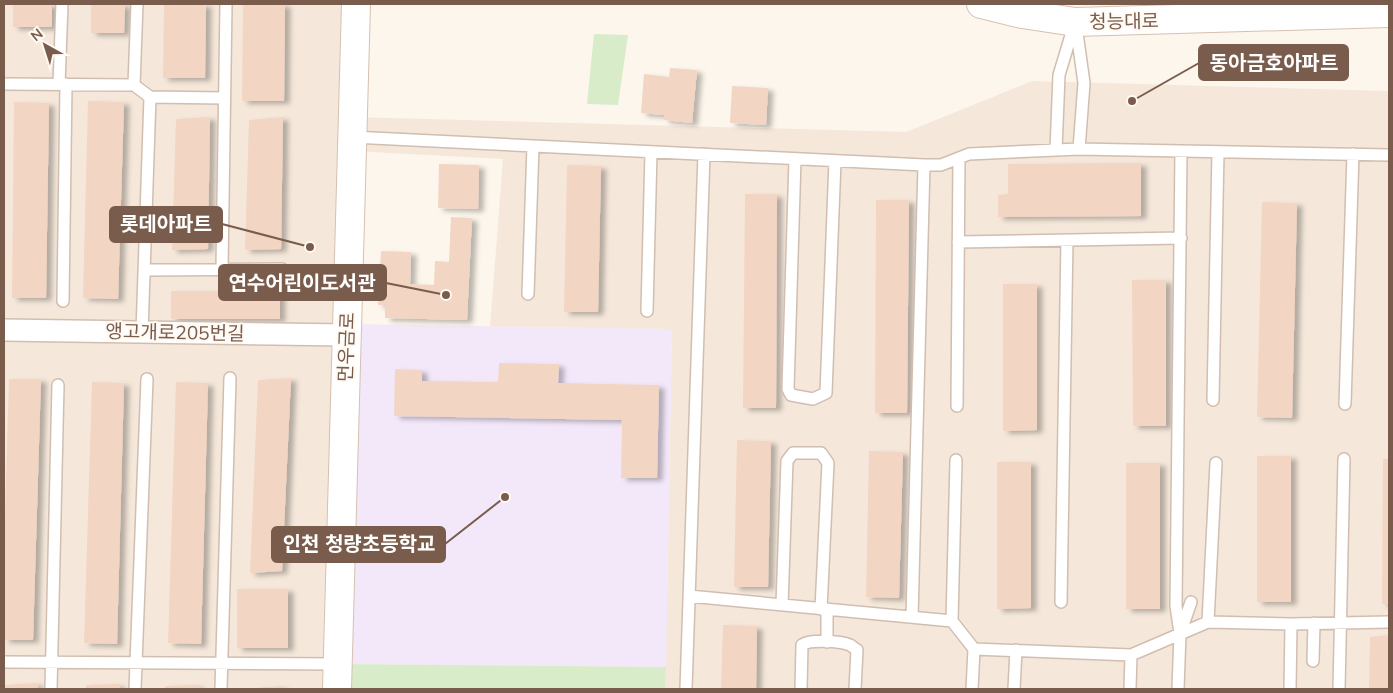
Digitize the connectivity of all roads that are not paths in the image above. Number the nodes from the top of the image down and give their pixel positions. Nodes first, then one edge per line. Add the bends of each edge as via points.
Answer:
1 (62, 4) edge
2 (137, 4) edge
3 (226, 4) edge
4 (356, 4) edge
5 (981, 4) edge
6 (1125, 12) edge
7 (1389, 13) edge
8 (1075, 22) junction
9 (4, 84) edge
10 (62, 84) junction
11 (134, 85) junction
12 (150, 97) junction
13 (224, 98) junction
14 (352, 137) junction
15 (533, 146) junction
16 (1080, 149) junction
17 (1056, 150) junction
18 (1182, 151) junction
19 (652, 152) junction
20 (1218, 152) junction
21 (704, 154) junction
22 (1353, 154) junction
23 (1389, 155) edge
24 (959, 158) junction
25 (795, 159) junction
26 (835, 161) junction
27 (924, 165) junction
28 (1180, 238) junction
29 (1066, 240) junction
30 (958, 242) junction
31 (222, 269) junction
32 (282, 269) dead end
33 (144, 270) junction
34 (528, 294) dead end
35 (63, 301) dead end
36 (647, 311) dead end
37 (4, 330) edge
38 (142, 332) junction
39 (347, 335) junction
40 (230, 378) dead end
41 (148, 379) dead end
42 (58, 385) dead end
43 (1213, 400) dead end
44 (1345, 404) dead end
45 (957, 406) dead end
46 (1344, 459) dead end
47 (956, 460) dead end
48 (1216, 463) dead end
49 (689, 596) junction
50 (1061, 602) dead end
51 (1191, 602) dead end
52 (782, 605) junction
53 (824, 609) junction
54 (912, 617) junction
55 (952, 621) junction
56 (1208, 622) junction
57 (1389, 622) edge
58 (1314, 623) junction
59 (1340, 623) junction
60 (1291, 624) junction
61 (1180, 633) junction
62 (827, 642) junction
63 (974, 649) junction
64 (1016, 650) junction
65 (1131, 655) junction
66 (1313, 661) dead end
67 (4, 662) edge
68 (51, 663) junction
69 (136, 663) junction
70 (222, 664) junction
71 (337, 677) edge
72 (51, 689) edge
73 (135, 689) edge
74 (221, 689) edge
75 (686, 689) edge
76 (801, 689) edge
77 (855, 689) edge
78 (972, 689) edge
79 (1014, 689) edge
80 (1130, 689) edge
81 (1178, 689) edge
82 (1290, 689) edge
83 (1339, 689) edge

1 - 10 lane
2 - 11 lane
3 - 13 lane
4 - 14 main road, 먼우금로
5 - 8 main road, 청능대로
6 - 7 main road, 청능대로
6 - 8 main road, 청능대로
8 - 16 lane via 1084,83
8 - 17 lane via 1059,75
9 - 10 lane
10 - 11 lane
10 - 35 lane
11 - 12 lane
12 - 13 lane
12 - 33 lane
13 - 31 lane
14 - 15 lane
14 - 39 main road, 먼우금로
15 - 19 lane
15 - 34 lane
16 - 17 lane
16 - 18 lane
17 - 24 lane via 969,154
18 - 20 lane
18 - 28 lane
19 - 21 lane
19 - 36 lane
20 - 22 lane
20 - 43 lane
21 - 25 lane
21 - 49 lane
22 - 23 lane
22 - 44 lane
24 - 27 lane via 941,165
24 - 30 lane
25 - 26 lane
25 - 26 lane via 788,389 791,395 813,399 826,393
26 - 27 lane
27 - 54 lane
28 - 29 lane
28 - 61 lane via 1176,606
29 - 30 lane
29 - 50 lane
30 - 45 lane
31 - 32 lane
31 - 33 lane
33 - 38 lane
37 - 38 street, 앵고개로205번길
38 - 39 street, 앵고개로205번길
39 - 71 main road, 먼우금로
40 - 70 lane
41 - 69 lane
42 - 68 lane
46 - 59 lane
47 - 55 lane
48 - 56 lane
49 - 52 lane
49 - 75 lane
51 - 61 lane
52 - 53 lane
52 - 53 lane via 787,461 793,454 821,453 828,463
53 - 54 lane
53 - 62 lane
54 - 55 lane
55 - 63 lane
56 - 60 lane
56 - 61 lane
57 - 59 lane
58 - 59 lane
58 - 60 lane
58 - 66 lane
59 - 83 lane
60 - 82 lane
61 - 65 lane
61 - 81 lane
62 - 76 lane via 806,642 802,646
62 - 77 lane via 851,645 857,650
63 - 64 lane
63 - 78 lane
64 - 65 lane
64 - 79 lane
65 - 80 lane
67 - 68 lane
68 - 69 lane
68 - 72 lane
69 - 70 lane
69 - 73 lane
70 - 71 lane
70 - 74 lane

